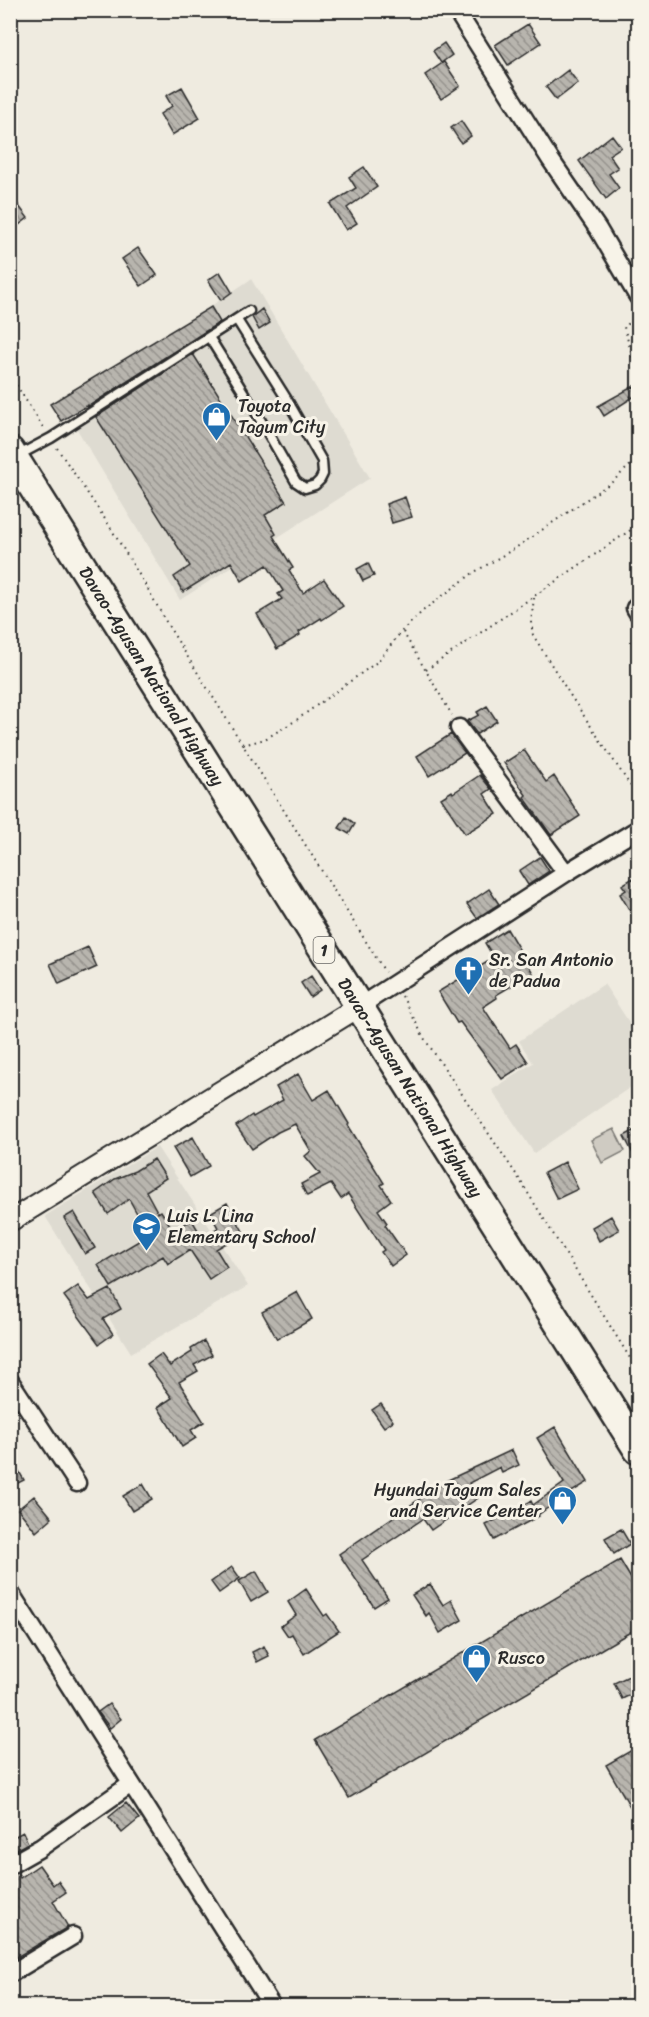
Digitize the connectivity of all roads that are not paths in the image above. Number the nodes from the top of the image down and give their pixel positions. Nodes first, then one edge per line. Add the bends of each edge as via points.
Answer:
1 (456, 10) edge
2 (639, 297) edge
3 (249, 311) dead end
4 (237, 320) junction
5 (209, 337) junction
6 (13, 454) edge
7 (459, 728) road end
8 (639, 829) edge
9 (566, 873) junction
10 (360, 1006) junction
11 (10, 1221) edge
12 (10, 1381) edge
13 (639, 1450) edge
14 (77, 1483) dead end
15 (10, 1592) edge
16 (131, 1784) junction
17 (10, 1865) edge
18 (73, 1936) dead end
19 (10, 1974) edge
20 (272, 2007) edge

1 - 2 street
3 - 4 lane
4 - 5 lane
4 - 5 lane via 322,460 323,474 315,484 305,488 296,482
5 - 6 lane via 51,438
6 - 10 highway, Davao-Agusan National Highway / 1
7 - 9 street
8 - 9 street
9 - 10 street
10 - 11 street
10 - 13 highway, Davao-Agusan National Highway / 1
12 - 14 street
15 - 16 street
16 - 17 street
16 - 20 street
18 - 19 street

